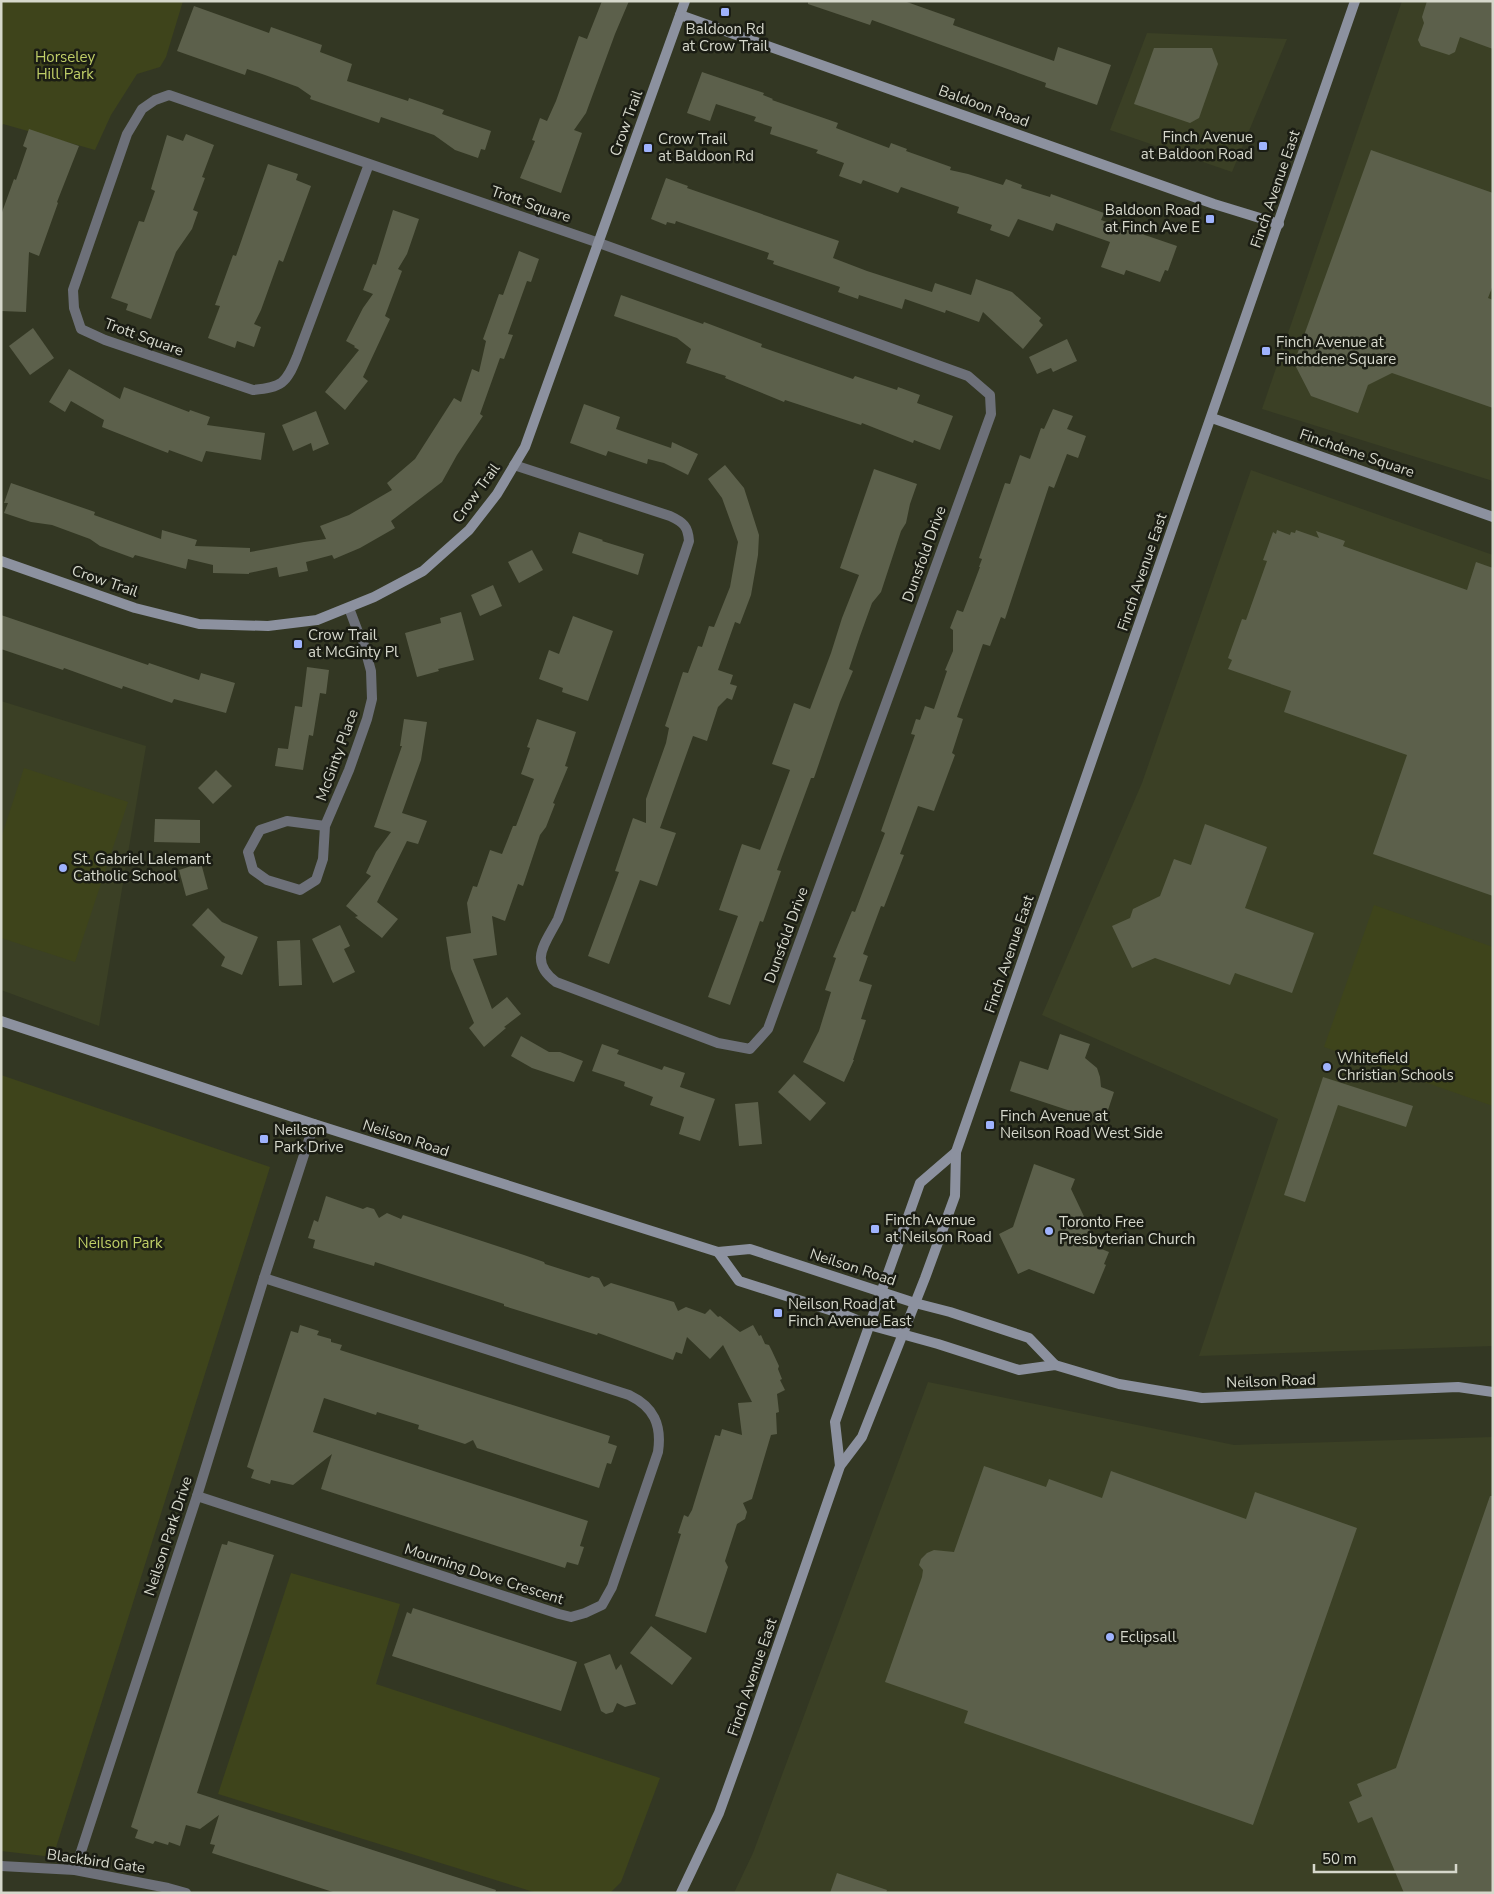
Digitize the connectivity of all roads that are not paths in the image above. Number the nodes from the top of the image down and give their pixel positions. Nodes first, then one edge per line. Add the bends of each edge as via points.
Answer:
1 (684, 1) edge
2 (1355, 1) edge
3 (680, 15) junction
4 (368, 164) junction
5 (1279, 224) junction
6 (599, 243) junction
7 (1212, 418) junction
8 (514, 465) junction
9 (1493, 517) edge
10 (1, 561) edge
11 (349, 608) junction
12 (325, 826) junction
13 (1, 1021) edge
14 (314, 1124) junction
15 (956, 1152) junction
16 (718, 1252) junction
17 (264, 1278) junction
18 (881, 1292) junction
19 (915, 1303) junction
20 (869, 1325) junction
21 (904, 1335) junction
22 (1055, 1365) junction
23 (1493, 1392) edge
24 (840, 1466) junction
25 (197, 1496) junction
26 (1, 1866) edge
27 (75, 1870) junction
28 (186, 1893) edge
29 (680, 1893) edge

1 - 3 main road, Crow Trail
2 - 5 main road, Finch Avenue East
3 - 5 main road, Baldoon Road via 1214,204
3 - 6 main road, Crow Trail
4 - 4 street, Trott Square via 169,95 155,100 142,109 127,134 74,290 74,308 81,329 253,390 278,385 289,377
4 - 6 street, Trott Square
5 - 7 main road, Finch Avenue East
6 - 8 main road, Crow Trail via 524,447
6 - 8 street, Dunsfold Drive via 968,376 990,395 991,414 768,1030 750,1049 718,1043 556,982 542,969 543,946 558,919 690,541 684,523 670,516
7 - 9 main road, Finchdene Square
7 - 15 main road, Finch Avenue East
8 - 11 main road, Crow Trail via 497,494 449,550 424,571
10 - 11 main road, Crow Trail via 135,608 199,624 268,626 316,620
11 - 12 street, McGinty Place via 371,671 372,699 349,770
12 - 12 street, McGinty Place via 287,820 260,830 248,852 254,870 267,880 300,890 316,880 323,859
13 - 14 main road, Neilson Road
14 - 16 main road, Neilson Road
14 - 17 street, Neilson Park Drive
15 - 18 main road, Finch Avenue East via 920,1183
15 - 19 main road, Finch Avenue East via 954,1196
16 - 18 main road, Neilson Road via 750,1249
16 - 20 main road, Neilson Road via 738,1281
17 - 25 street, Neilson Park Drive
17 - 25 street, Mourning Dove Crescent via 629,1394 652,1412 660,1441 658,1452 612,1587 602,1605 571,1617
18 - 19 main road, Neilson Road
18 - 20 main road, Finch Avenue East
19 - 21 main road, Finch Avenue East
19 - 22 main road, Neilson Road via 1029,1338
20 - 21 main road, Neilson Road
20 - 24 main road, Finch Avenue East via 835,1422
21 - 22 main road, Neilson Road via 1019,1370
21 - 24 main road, Finch Avenue East via 862,1437
22 - 23 main road, Neilson Road via 1119,1384 1202,1398 1458,1387
24 - 29 main road, Finch Avenue East via 719,1813
25 - 27 street, Neilson Park Drive
26 - 27 street, Blackbird Gate
27 - 28 street, Blackbird Gate

